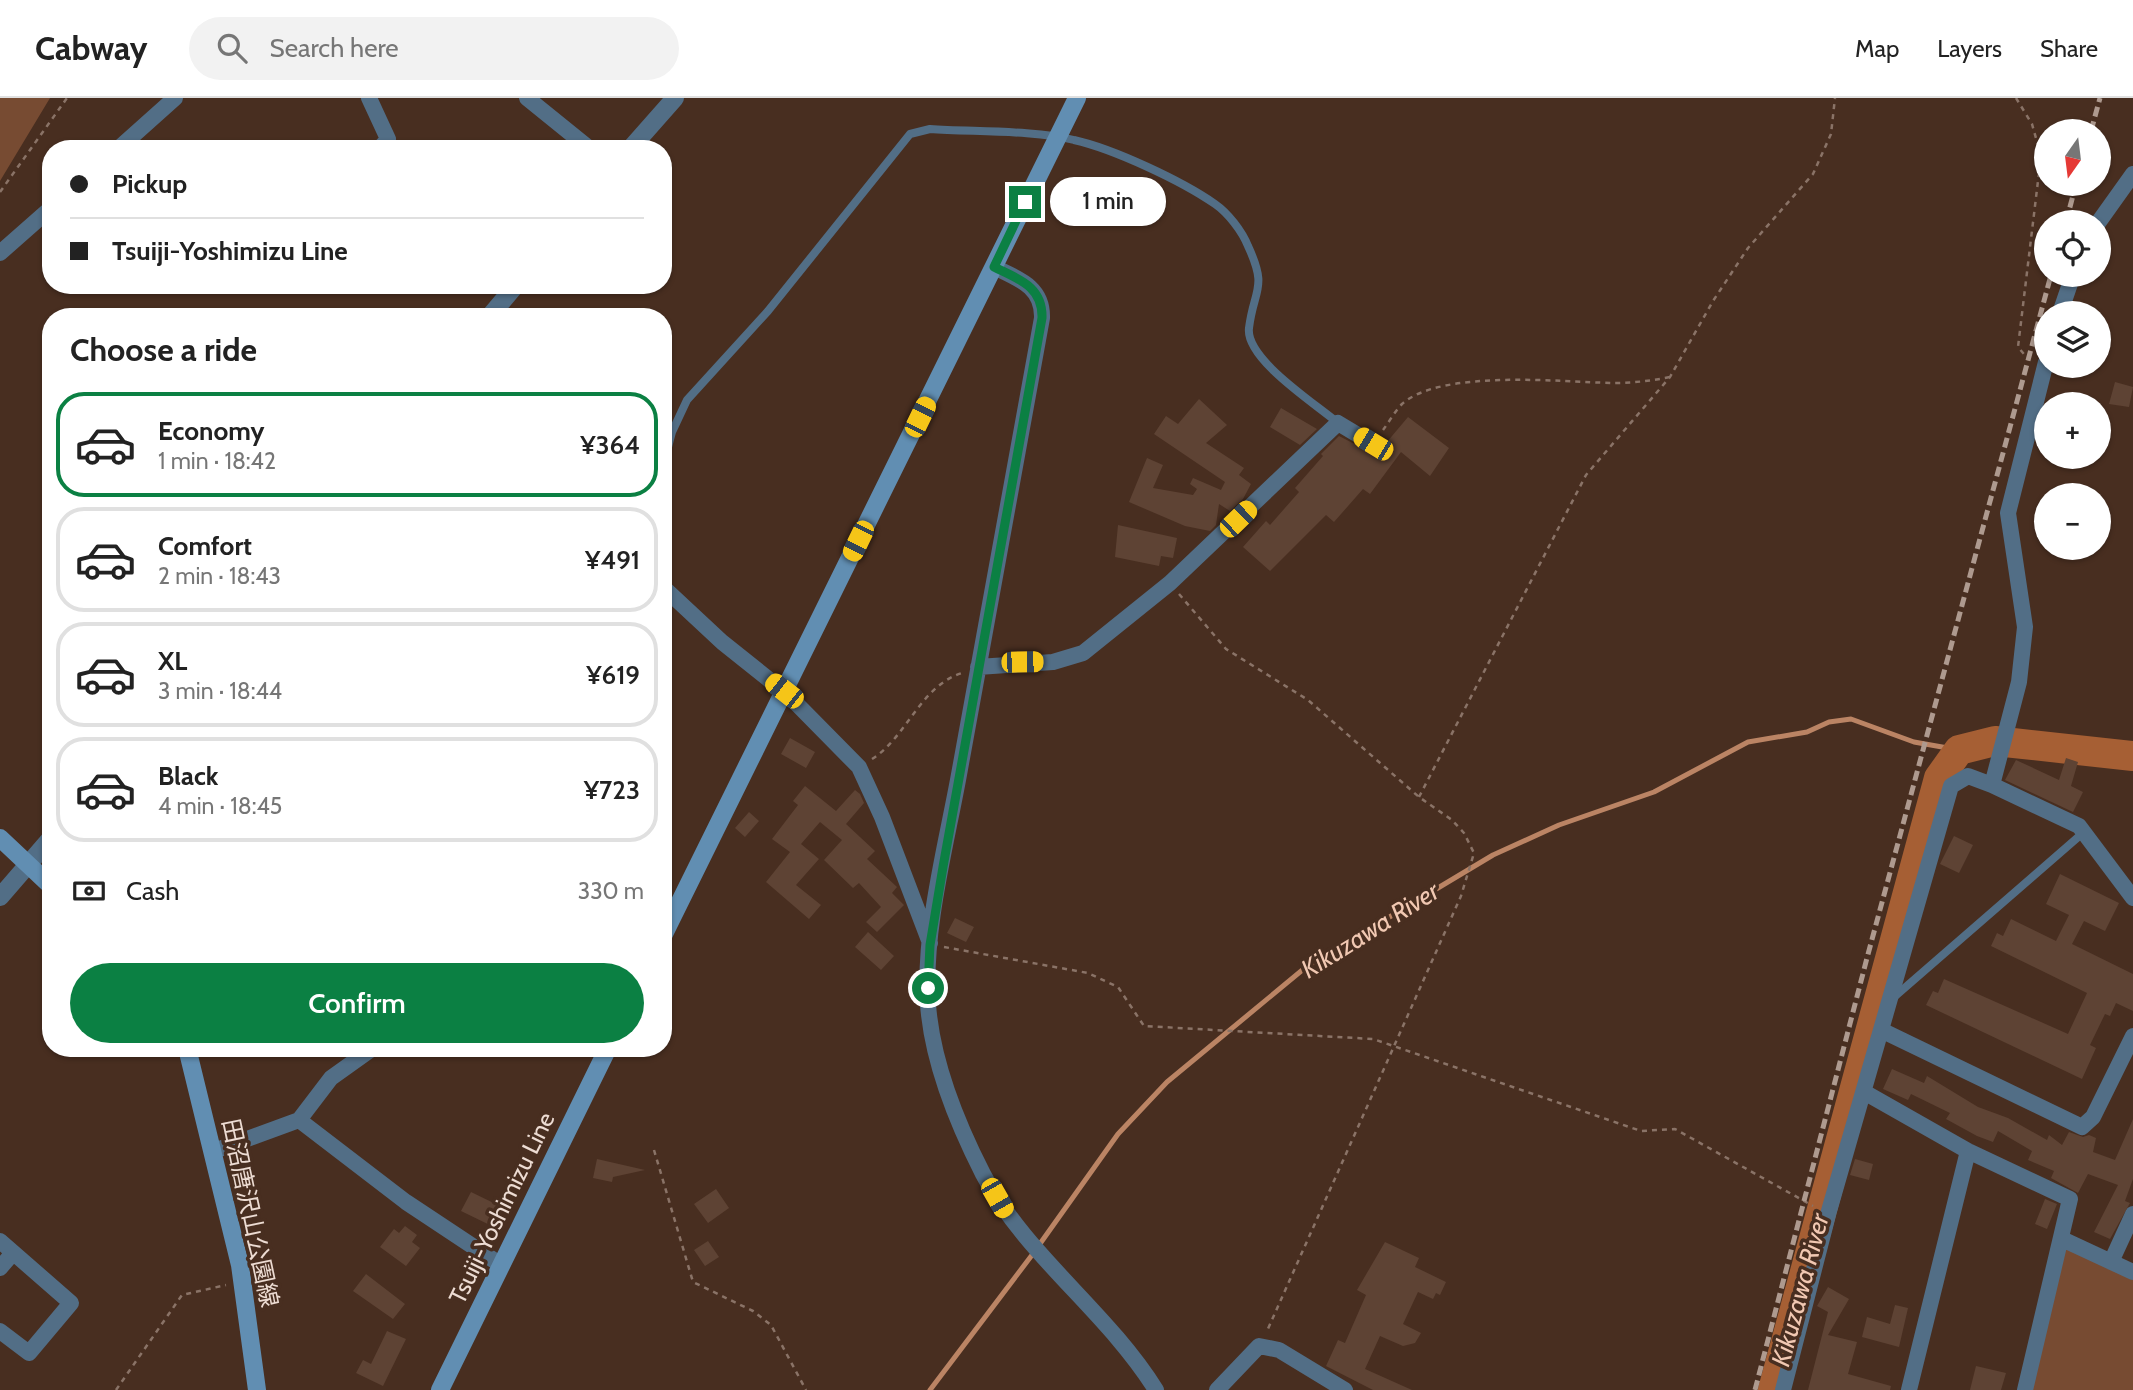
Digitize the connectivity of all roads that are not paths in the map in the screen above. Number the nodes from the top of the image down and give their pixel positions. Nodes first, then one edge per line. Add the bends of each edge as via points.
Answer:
1 (175, 98) edge
2 (527, 98) edge
3 (675, 98) edge
4 (1077, 98) edge
5 (373, 100) edge
6 (1057, 137) junction
7 (128, 140) edge
8 (387, 140) edge
9 (579, 140) edge
10 (638, 140) edge
11 (2133, 174) edge
12 (2107, 210) edge
13 (42, 216) edge
14 (0, 253) edge
15 (994, 267) junction
16 (508, 294) edge
17 (497, 308) edge
18 (2041, 378) edge
19 (1338, 423) junction
20 (672, 435) edge
21 (1373, 444) road end
22 (672, 595) edge
23 (978, 667) junction
24 (784, 691) junction
25 (1992, 785) junction
26 (2084, 832) junction
27 (0, 838) edge
28 (42, 849) edge
29 (29, 864) junction
30 (42, 877) edge
31 (0, 897) edge
32 (2133, 898) edge
33 (672, 918) edge
34 (930, 945) junction
35 (1892, 999) junction
36 (1883, 1031) junction
37 (2133, 1036) edge
38 (189, 1057) edge
39 (360, 1057) edge
40 (604, 1057) edge
41 (1864, 1091) junction
42 (299, 1120) junction
43 (214, 1151) junction
44 (1968, 1151) junction
45 (2133, 1214) edge
46 (2062, 1239) junction
47 (0, 1241) edge
48 (12, 1254) junction
49 (2111, 1262) junction
50 (501, 1265) junction
51 (0, 1268) edge
52 (2133, 1272) edge
53 (0, 1331) edge
54 (257, 1390) edge
55 (440, 1390) edge
56 (1156, 1390) edge
57 (1217, 1390) edge
58 (1345, 1390) edge
59 (1783, 1390) edge
60 (1909, 1390) edge
61 (2025, 1390) edge

1 - 7 street
2 - 9 street
3 - 10 street
4 - 6 main road
5 - 8 street
6 - 15 main road
6 - 19 lane via 1110,152 1216,204 1248,244 1259,277 1249,330 1253,343 1272,370
6 - 20 lane via 930,129 910,134 768,312 687,400
11 - 12 street
13 - 14 street
15 - 23 street via 1027,283 1043,303
15 - 24 main road
16 - 17 street
18 - 25 street via 2008,513 2025,626 2019,682
19 - 21 street
19 - 23 street via 1170,583 1083,653 1053,662
22 - 24 street
23 - 34 street
24 - 33 main road
24 - 34 street via 859,766
25 - 26 street
25 - 35 street via 1968,776 1951,786
26 - 32 street
26 - 35 lane
27 - 29 main road
28 - 29 street
29 - 30 main road
29 - 31 street
34 - 56 street via 929,1008 936,1049 964,1134 984,1175 1010,1221 1105,1320
35 - 36 street
36 - 37 street via 2082,1127 2093,1117
36 - 41 street
38 - 43 main road, 田沼唐沢山公園線
39 - 42 street via 331,1078
40 - 50 main road, Tsuiji-Yoshimizu Line
41 - 44 street
41 - 59 street
42 - 43 street
42 - 50 street via 406,1202
43 - 54 main road, 田沼唐沢山公園線 via 243,1283
44 - 46 street via 2070,1199
44 - 60 street
45 - 49 street
46 - 49 street
46 - 61 street
47 - 48 street
48 - 51 street
48 - 53 street via 71,1303 29,1353
49 - 52 street
50 - 55 main road, Tsuiji-Yoshimizu Line
57 - 58 street via 1259,1346 1279,1350

